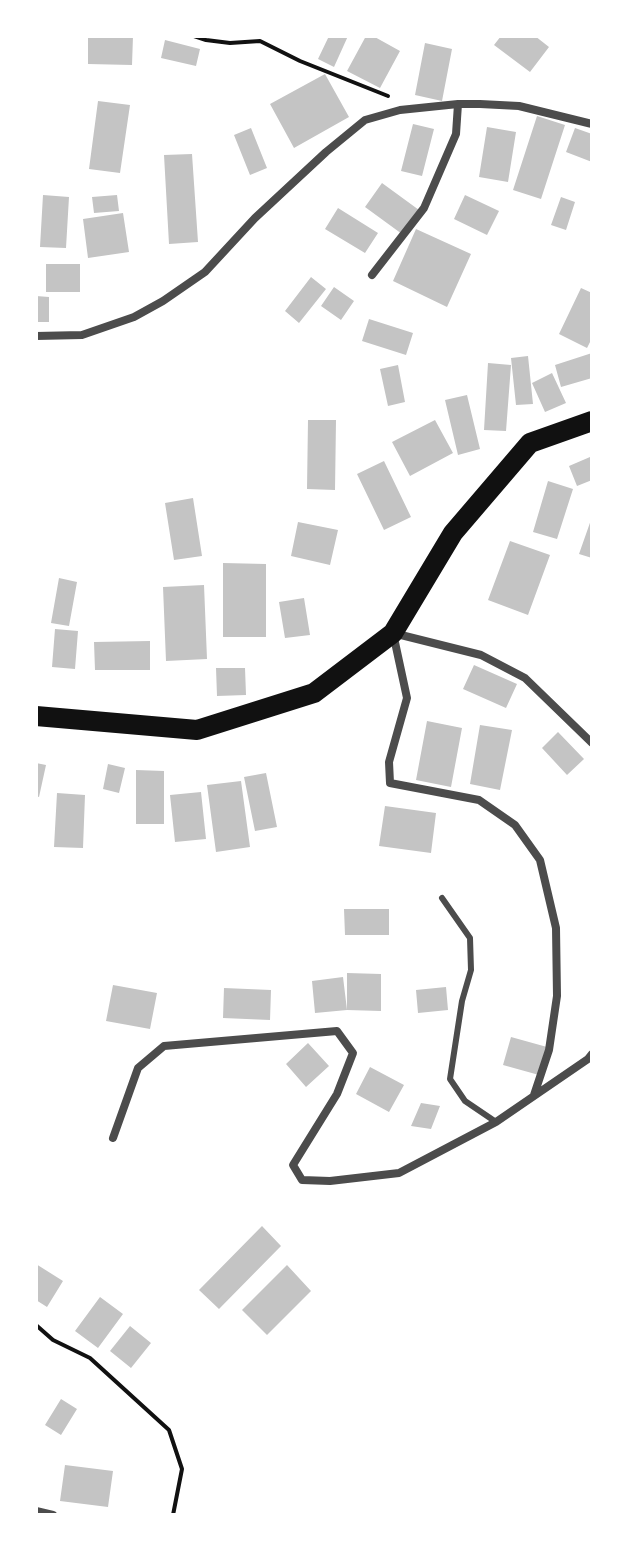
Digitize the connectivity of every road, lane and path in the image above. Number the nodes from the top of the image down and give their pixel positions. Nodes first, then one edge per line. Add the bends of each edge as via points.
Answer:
1 (194, 36) edge
2 (458, 104) junction
3 (400, 110) junction
4 (592, 124) edge
5 (372, 275) dead end
6 (36, 336) edge
7 (592, 421) edge
8 (393, 633) junction
9 (36, 716) edge
10 (592, 743) edge
11 (442, 898) dead end
12 (592, 1054) edge
13 (534, 1095) junction
14 (496, 1122) junction
15 (113, 1138) dead end
16 (36, 1325) edge
17 (36, 1511) edge
18 (53, 1515) edge
19 (173, 1515) edge

1 - 3 path via 230,43 260,41 393,98
2 - 3 street
2 - 4 street via 519,106
2 - 5 street via 456,134 424,208
3 - 6 street via 365,120 255,218 205,272 163,301 82,335
7 - 8 main road via 530,443 453,533
8 - 9 main road via 314,693 197,730
8 - 10 street via 481,655 525,678
8 - 13 street via 407,698 389,762 390,783 479,800 515,825 540,860 556,928 557,996 549,1050
11 - 14 lane via 470,938 471,970 450,1079 465,1101
12 - 13 street
13 - 14 street
14 - 15 street via 399,1173 302,1180 293,1165 337,1094 353,1053 337,1031 164,1046 138,1068
16 - 19 path via 90,1358 169,1430 182,1469
17 - 18 street

